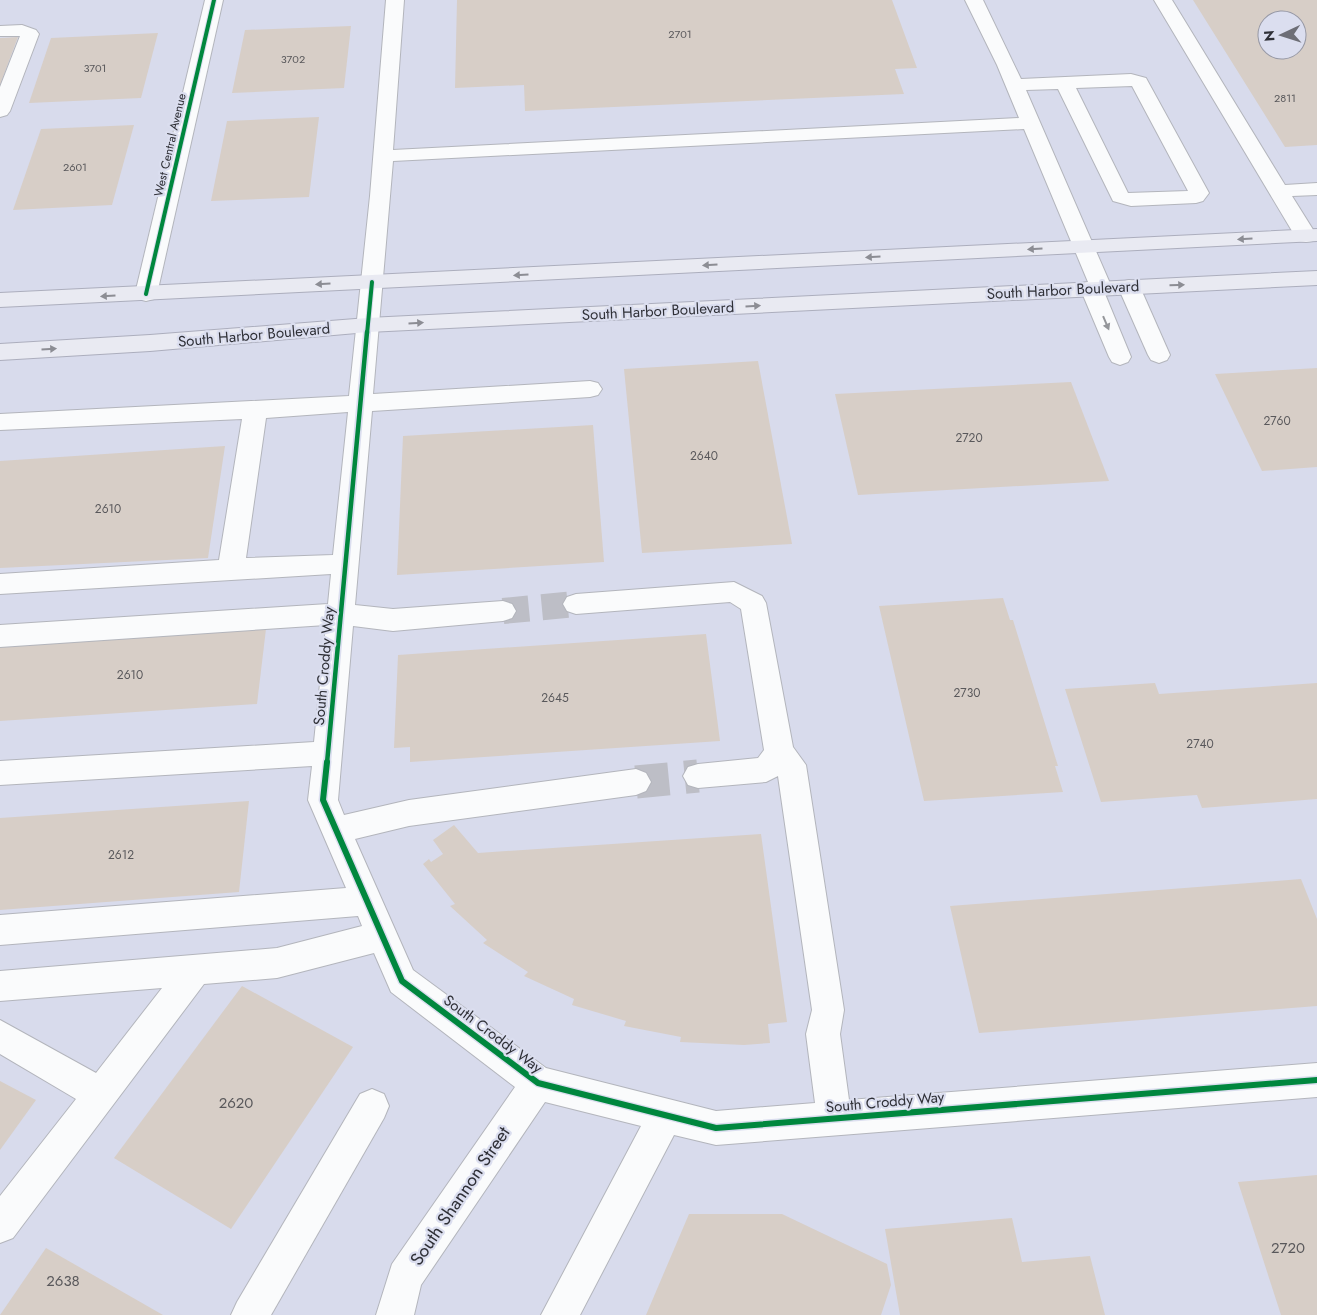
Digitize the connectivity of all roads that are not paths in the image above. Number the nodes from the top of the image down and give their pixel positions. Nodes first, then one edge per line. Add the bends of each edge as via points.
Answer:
1 (214, 0) edge
2 (394, 0) edge
3 (974, 0) edge
4 (1163, 0) edge
5 (0, 31) edge
6 (1065, 84) junction
7 (1014, 85) junction
8 (0, 111) edge
9 (1031, 123) junction
10 (383, 156) junction
11 (1317, 190) edge
12 (1279, 191) junction
13 (1312, 235) edge
14 (1084, 247) junction
15 (1317, 278) edge
16 (372, 282) junction
17 (1129, 287) junction
18 (1096, 288) junction
19 (146, 294) junction
20 (0, 300) edge
21 (368, 325) junction
22 (0, 352) edge
23 (1160, 355) dead end
24 (1120, 357) dead end
25 (590, 389) dead end
26 (360, 402) junction
27 (256, 410) junction
28 (0, 422) edge
29 (345, 564) junction
30 (231, 569) junction
31 (0, 584) edge
32 (576, 604) tunnel mouth
33 (503, 611) tunnel mouth
34 (341, 614) junction
35 (0, 636) edge
36 (779, 752) junction
37 (328, 753) junction
38 (0, 773) edge
39 (698, 776) tunnel mouth
40 (636, 782) tunnel mouth
41 (336, 830) junction
42 (367, 901) junction
43 (0, 930) edge
44 (382, 936) junction
45 (196, 969) junction
46 (0, 986) edge
47 (0, 1036) edge
48 (1317, 1080) edge
49 (538, 1084) junction
50 (100, 1094) junction
51 (372, 1106) dead end
52 (666, 1115) junction
53 (834, 1118) junction
54 (0, 1225) edge
55 (250, 1315) edge
56 (395, 1315) edge
57 (560, 1315) edge

1 - 19 street, West Central Avenue
2 - 10 street, South Croddy Way
3 - 7 street
4 - 12 street
5 - 8 street via 22,30 30,34
6 - 6 street via 1139,82 1199,193 1196,197 1131,200 1120,197
6 - 7 street
7 - 9 street
9 - 10 street
9 - 14 street
10 - 16 street, South Croddy Way
11 - 12 street
12 - 13 street
13 -> 14 main road
14 -> 16 main road
14 - 18 street
17 -> 15 main road, South Harbor Boulevard
16 -> 19 main road
16 - 21 street, South Croddy Way
17 - 18 main road, South Harbor Boulevard
17 - 23 street
21 -> 18 main road, South Harbor Boulevard
18 -> 24 street
19 -> 20 main road
22 -> 21 main road, South Harbor Boulevard
21 - 26 street, South Croddy Way
25 - 26 street
26 - 27 street
26 - 29 street, South Croddy Way
27 - 28 street
27 - 30 street
29 - 30 street
29 - 34 street, South Croddy Way
30 - 31 street
32 - 36 street via 734,592 753,603
33 - 34 street via 393,620
34 - 35 street
34 - 37 street, South Croddy Way
36 - 39 street via 766,770
36 - 53 street via 791,766 828,1010 823,1034
37 - 38 street
37 - 41 street, South Croddy Way via 324,800
40 - 41 street via 409,813
41 - 42 street, South Croddy Way
42 - 43 street
42 - 44 street, South Croddy Way
44 - 45 street via 277,963
44 - 49 street, South Croddy Way via 402,981
45 - 46 street
45 - 50 street
47 - 50 street
48 - 53 street, South Croddy Way
49 - 52 street, South Croddy Way
49 - 56 street, South Shannon Street via 405,1277
50 - 54 street
51 - 55 street
52 - 53 street, South Croddy Way via 716,1128
52 - 57 street

